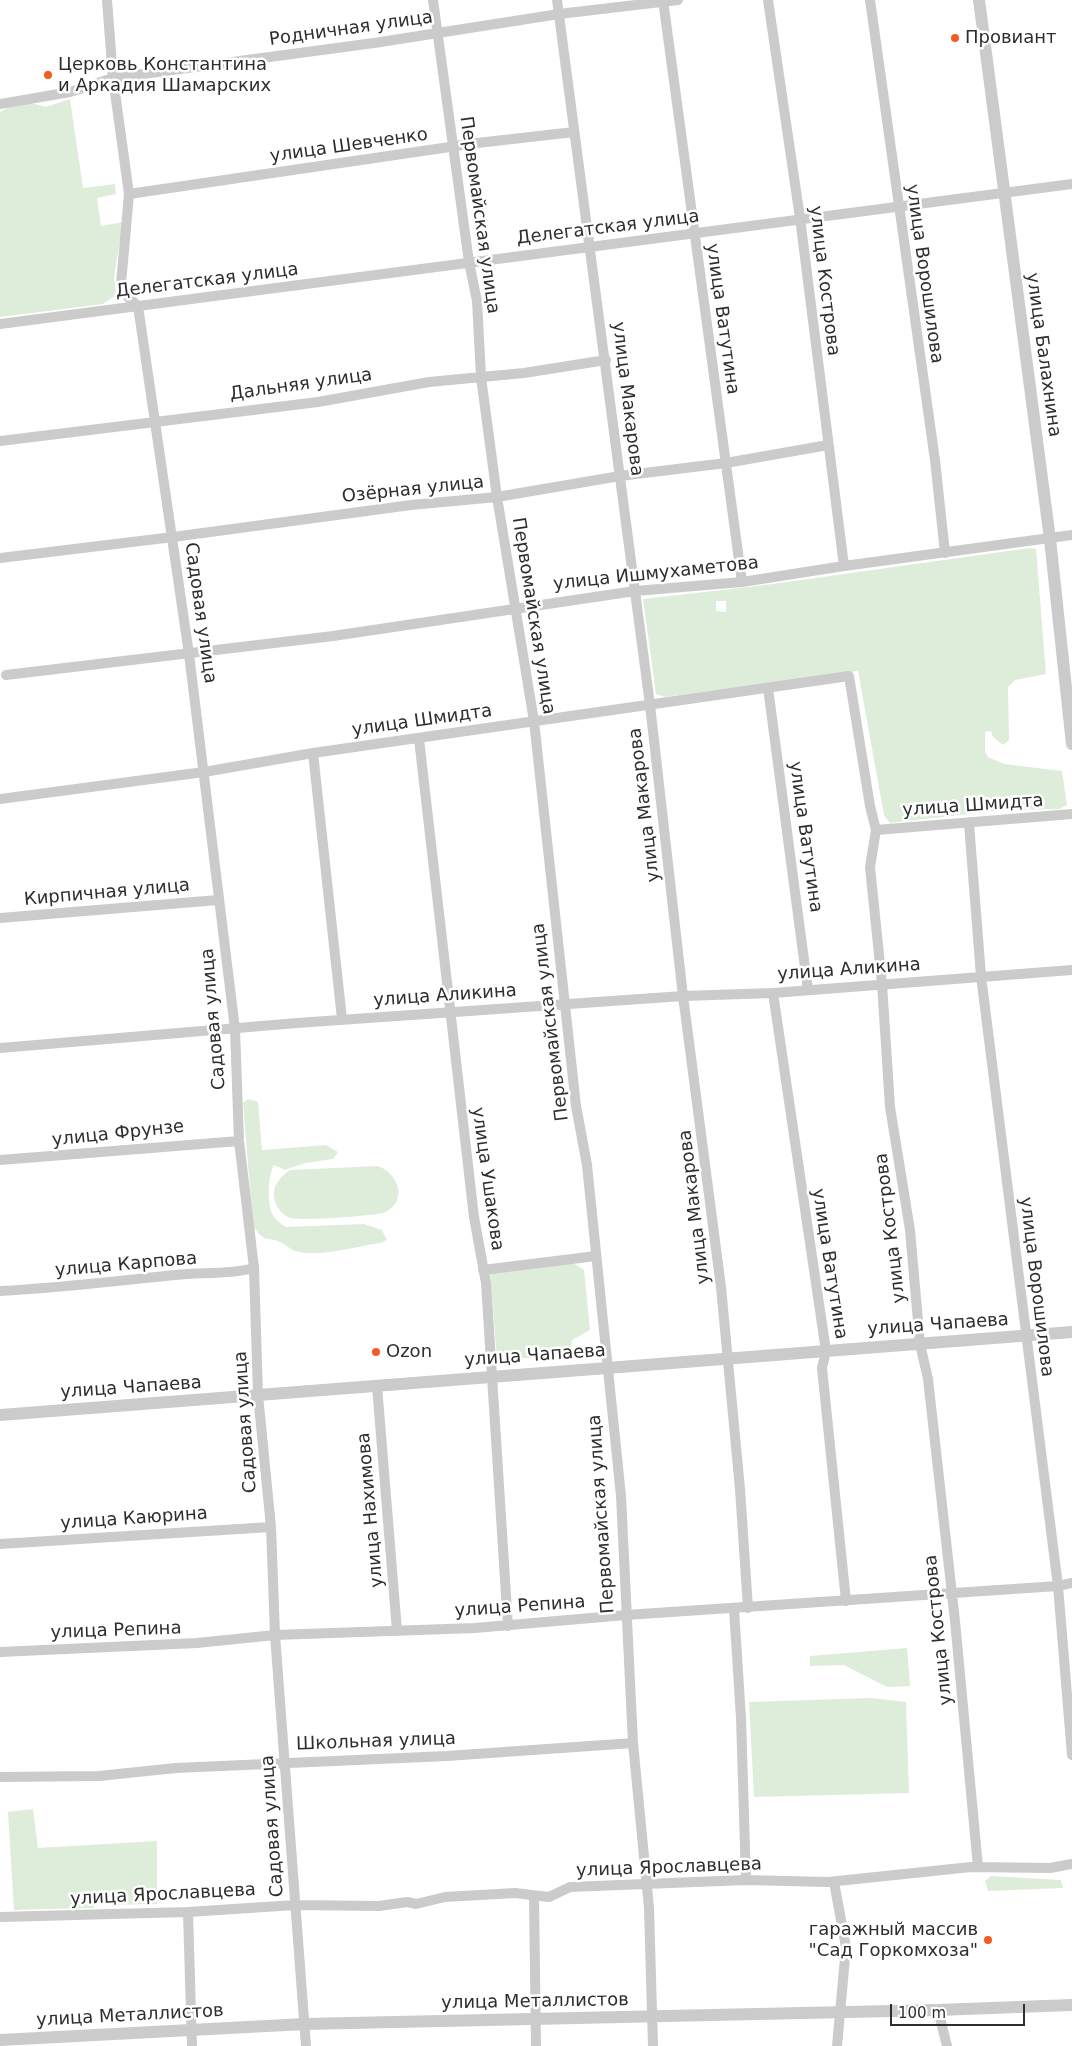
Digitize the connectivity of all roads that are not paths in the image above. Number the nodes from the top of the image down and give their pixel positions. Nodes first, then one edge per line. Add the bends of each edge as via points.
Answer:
1 (107, 0) edge
2 (433, 0) edge
3 (557, 0) edge
4 (678, 0) edge
5 (768, 0) edge
6 (870, 0) edge
7 (979, 0) edge
8 (663, 1) edge
9 (559, 14) junction
10 (437, 33) junction
11 (113, 78) junction
12 (0, 104) edge
13 (574, 132) junction
14 (452, 148) junction
15 (1072, 184) edge
16 (1004, 192) junction
17 (129, 194) junction
18 (898, 206) junction
19 (800, 218) junction
20 (693, 233) junction
21 (589, 246) junction
22 (469, 262) junction
23 (138, 306) junction
24 (0, 324) edge
25 (606, 360) junction
26 (482, 377) junction
27 (155, 420) junction
28 (0, 441) edge
29 (828, 445) junction
30 (726, 463) junction
31 (620, 476) junction
32 (497, 497) junction
33 (1072, 535) edge
34 (174, 538) junction
35 (1050, 539) junction
36 (945, 553) junction
37 (0, 558) edge
38 (844, 566) junction
39 (742, 582) junction
40 (635, 591) junction
41 (514, 608) junction
42 (189, 654) junction
43 (6, 675) dead end
44 (849, 676) joint
45 (768, 688) junction
46 (650, 705) junction
47 (534, 722) junction
48 (419, 739) junction
49 (1072, 744) edge
50 (313, 753) junction
51 (204, 772) junction
52 (0, 798) edge
53 (1072, 814) edge
54 (969, 824) junction
55 (876, 830) junction
56 (218, 900) junction
57 (0, 918) edge
58 (1072, 970) edge
59 (980, 976) junction
60 (882, 984) junction
61 (808, 990) junction
62 (773, 993) junction
63 (683, 996) junction
64 (566, 1004) junction
65 (449, 1012) junction
66 (342, 1020) junction
67 (235, 1028) junction
68 (0, 1048) edge
69 (239, 1141) junction
70 (0, 1160) edge
71 (596, 1256) junction
72 (254, 1268) junction
73 (483, 1270) junction
74 (0, 1291) edge
75 (1072, 1332) edge
76 (1025, 1336) junction
77 (920, 1344) junction
78 (826, 1351) junction
79 (729, 1359) junction
80 (607, 1368) junction
81 (493, 1377) junction
82 (377, 1386) junction
83 (258, 1395) junction
84 (0, 1416) edge
85 (270, 1526) junction
86 (0, 1544) edge
87 (1072, 1582) edge
88 (1058, 1586) junction
89 (951, 1593) junction
90 (846, 1601) junction
91 (748, 1608) junction
92 (734, 1609) junction
93 (626, 1615) junction
94 (508, 1626) junction
95 (397, 1631) junction
96 (275, 1635) junction
97 (0, 1652) edge
98 (633, 1743) junction
99 (1072, 1755) edge
100 (284, 1762) junction
101 (0, 1777) edge
102 (1072, 1864) edge
103 (978, 1867) junction
104 (746, 1880) junction
105 (834, 1882) junction
106 (646, 1884) junction
107 (534, 1897) junction
108 (295, 1905) junction
109 (188, 1912) junction
110 (0, 1917) edge
111 (1072, 2005) edge
112 (938, 2010) junction
113 (841, 2012) junction
114 (652, 2016) junction
115 (536, 2019) junction
116 (304, 2024) junction
117 (192, 2032) junction
118 (0, 2040) edge
119 (79, 2041) edge
120 (192, 2046) edge
121 (306, 2046) edge
122 (536, 2046) edge
123 (653, 2046) edge
124 (837, 2046) edge
125 (947, 2046) edge

1 - 11 street
2 - 10 street, Первомайская улица
3 - 9 street, улица Макарова
4 - 8 street, Родничная улица
5 - 19 street, улица Кострова
6 - 18 street, улица Ворошилова
7 - 16 street, улица Балахнина
8 - 9 street, Родничная улица
8 - 20 street, улица Ватутина
9 - 10 street, Родничная улица
9 - 13 street, улица Макарова
10 - 11 street, Родничная улица
10 - 14 street, Первомайская улица
11 - 12 street, Родничная улица via 70,92
11 - 17 street
13 - 14 street, улица Шевченко
13 - 21 street, улица Макарова
14 - 17 street, улица Шевченко
14 - 22 street, Первомайская улица
15 - 16 street, Делегатская улица
16 - 18 street, Делегатская улица
16 - 35 street, улица Балахнина
17 - 23 street via 121,284
18 - 19 street, Делегатская улица
18 - 36 street, улица Ворошилова via 935,460
19 - 20 street, Делегатская улица
19 - 29 street, улица Кострова
20 - 21 street, Делегатская улица
20 - 30 street, улица Ватутина
21 - 22 street, Делегатская улица
21 - 25 street, улица Макарова
22 - 23 street, Делегатская улица
22 - 26 street, Первомайская улица via 477,301
23 - 24 street, Делегатская улица
23 - 27 street, Садовая улица
25 - 26 street, Дальняя улица
25 - 31 street, улица Макарова
26 - 27 street, Дальняя улица via 429,382 318,402
26 - 32 street, Первомайская улица
27 - 28 street, Дальняя улица
27 - 34 street, Садовая улица
29 - 30 street, Озёрная улица
29 - 38 street, улица Кострова
30 - 31 street, Озёрная улица
30 - 39 street, улица Ватутина
31 - 32 street, Озёрная улица
31 - 40 street, улица Макарова
32 - 34 street, Озёрная улица via 411,505
32 - 41 street, Первомайская улица
33 - 35 street, улица Ишмухаметова
34 - 37 street, Озёрная улица
34 - 42 street, Садовая улица
35 - 36 street, улица Ишмухаметова
35 - 49 street, улица Балахнина
36 - 38 street, улица Ишмухаметова
38 - 39 street, улица Ишмухаметова
39 - 40 street, улица Ишмухаметова
40 - 41 street, улица Ишмухаметова
40 - 46 street, улица Макарова
41 - 42 street, улица Ишмухаметова
41 - 47 street, Первомайская улица
42 - 43 street, улица Ишмухаметова
42 - 51 street, Садовая улица
44 - 45 street, улица Шмидта
44 - 55 street, улица Кострова
45 - 46 street, улица Шмидта
45 - 61 street, улица Ватутина
46 - 47 street, улица Шмидта
46 - 63 street, улица Макарова
47 - 48 street, улица Шмидта
47 - 64 street, Первомайская улица
48 - 50 street, улица Шмидта
48 - 65 street, улица Ушакова
50 - 51 street, улица Шмидта
50 - 66 street
51 - 52 street, улица Шмидта
51 - 56 street, Садовая улица
53 - 54 street, улица Шмидта
54 - 55 street, улица Шмидта
54 - 59 street, улица Ворошилова
55 - 60 street, улица Кострова via 870,866
56 - 57 street, Кирпичная улица
56 - 67 street, Садовая улица
58 - 59 street, улица Аликина
59 - 60 street, улица Аликина
59 - 76 street, улица Ворошилова
60 - 61 street, улица Аликина
60 - 77 street, улица Кострова via 890,1108 910,1230
61 - 62 street, улица Аликина
62 - 63 street, улица Аликина
62 - 78 street, улица Ватутина
63 - 64 street, улица Аликина
63 - 79 street, улица Макарова
64 - 65 street, улица Аликина
64 - 71 street, Первомайская улица
65 - 66 street, улица Аликина
65 - 73 street, улица Ушакова
66 - 67 street, улица Аликина
67 - 68 street, улица Аликина
67 - 69 street, Садовая улица
69 - 70 street, улица Фрунзе
69 - 72 street, Садовая улица
71 - 73 street
71 - 80 street, Первомайская улица
72 - 74 street, улица Карпова via 235,1273
72 - 83 street, Садовая улица
73 - 81 street, улица Ушакова
75 - 76 street, улица Чапаева
76 - 77 street, улица Чапаева
76 - 88 street, улица Ворошилова
77 - 78 street, улица Чапаева
77 - 89 street, улица Кострова via 928,1379
78 - 79 street, улица Чапаева
78 - 90 street, улица Ватутина via 822,1368
79 - 80 street, улица Чапаева
79 - 91 street, улица Макарова
80 - 81 street, улица Чапаева
80 - 93 street, Первомайская улица via 621,1496
81 - 82 street, улица Чапаева
81 - 94 street, улица Ушакова
82 - 83 street, улица Чапаева
82 - 95 street, улица Нахимова
83 - 84 street, улица Чапаева
83 - 85 street, Садовая улица
85 - 86 street, улица Каюрина
85 - 96 street, Садовая улица
87 - 88 street, улица Репина
88 - 89 street, улица Репина
88 - 99 street, улица Ворошилова
89 - 90 street, улица Репина
89 - 103 street, улица Кострова
90 - 91 street, улица Репина
91 - 92 street, улица Репина
92 - 93 street, улица Репина
92 - 104 street
93 - 94 street, улица Репина
93 - 98 street, Первомайская улица
94 - 95 street, улица Репина
95 - 96 street, улица Репина
96 - 97 street, улица Репина via 197,1644
96 - 100 street, Садовая улица
98 - 100 street, Школьная улица via 447,1756
98 - 106 street, Первомайская улица
100 - 101 street, Школьная улица via 99,1776
100 - 108 street, Садовая улица
102 - 103 street, улица Ярославцева via 1050,1868
103 - 105 street, улица Ярославцева
104 - 105 street, улица Ярославцева
104 - 106 street, улица Ярославцева
105 - 113 street via 846,1947
106 - 107 street, улица Ярославцева via 570,1887 549,1897
106 - 114 street, Первомайская улица
107 - 108 street, улица Ярославцева via 514,1893 445,1897 416,1904
107 - 115 street
108 - 109 street, улица Ярославцева
108 - 116 street, Садовая улица
109 - 110 street, улица Ярославцева
109 - 117 street
111 - 112 street, улица Металлистов
112 - 113 street, улица Металлистов
112 - 125 street
113 - 114 street, улица Металлистов
113 - 124 street
114 - 115 street, улица Металлистов
114 - 123 street, Первомайская улица
115 - 116 street, улица Металлистов
115 - 122 street
116 - 117 street, улица Металлистов
116 - 121 street, Садовая улица
117 - 119 street, улица Металлистов
117 - 120 street
118 - 119 street, улица Металлистов

